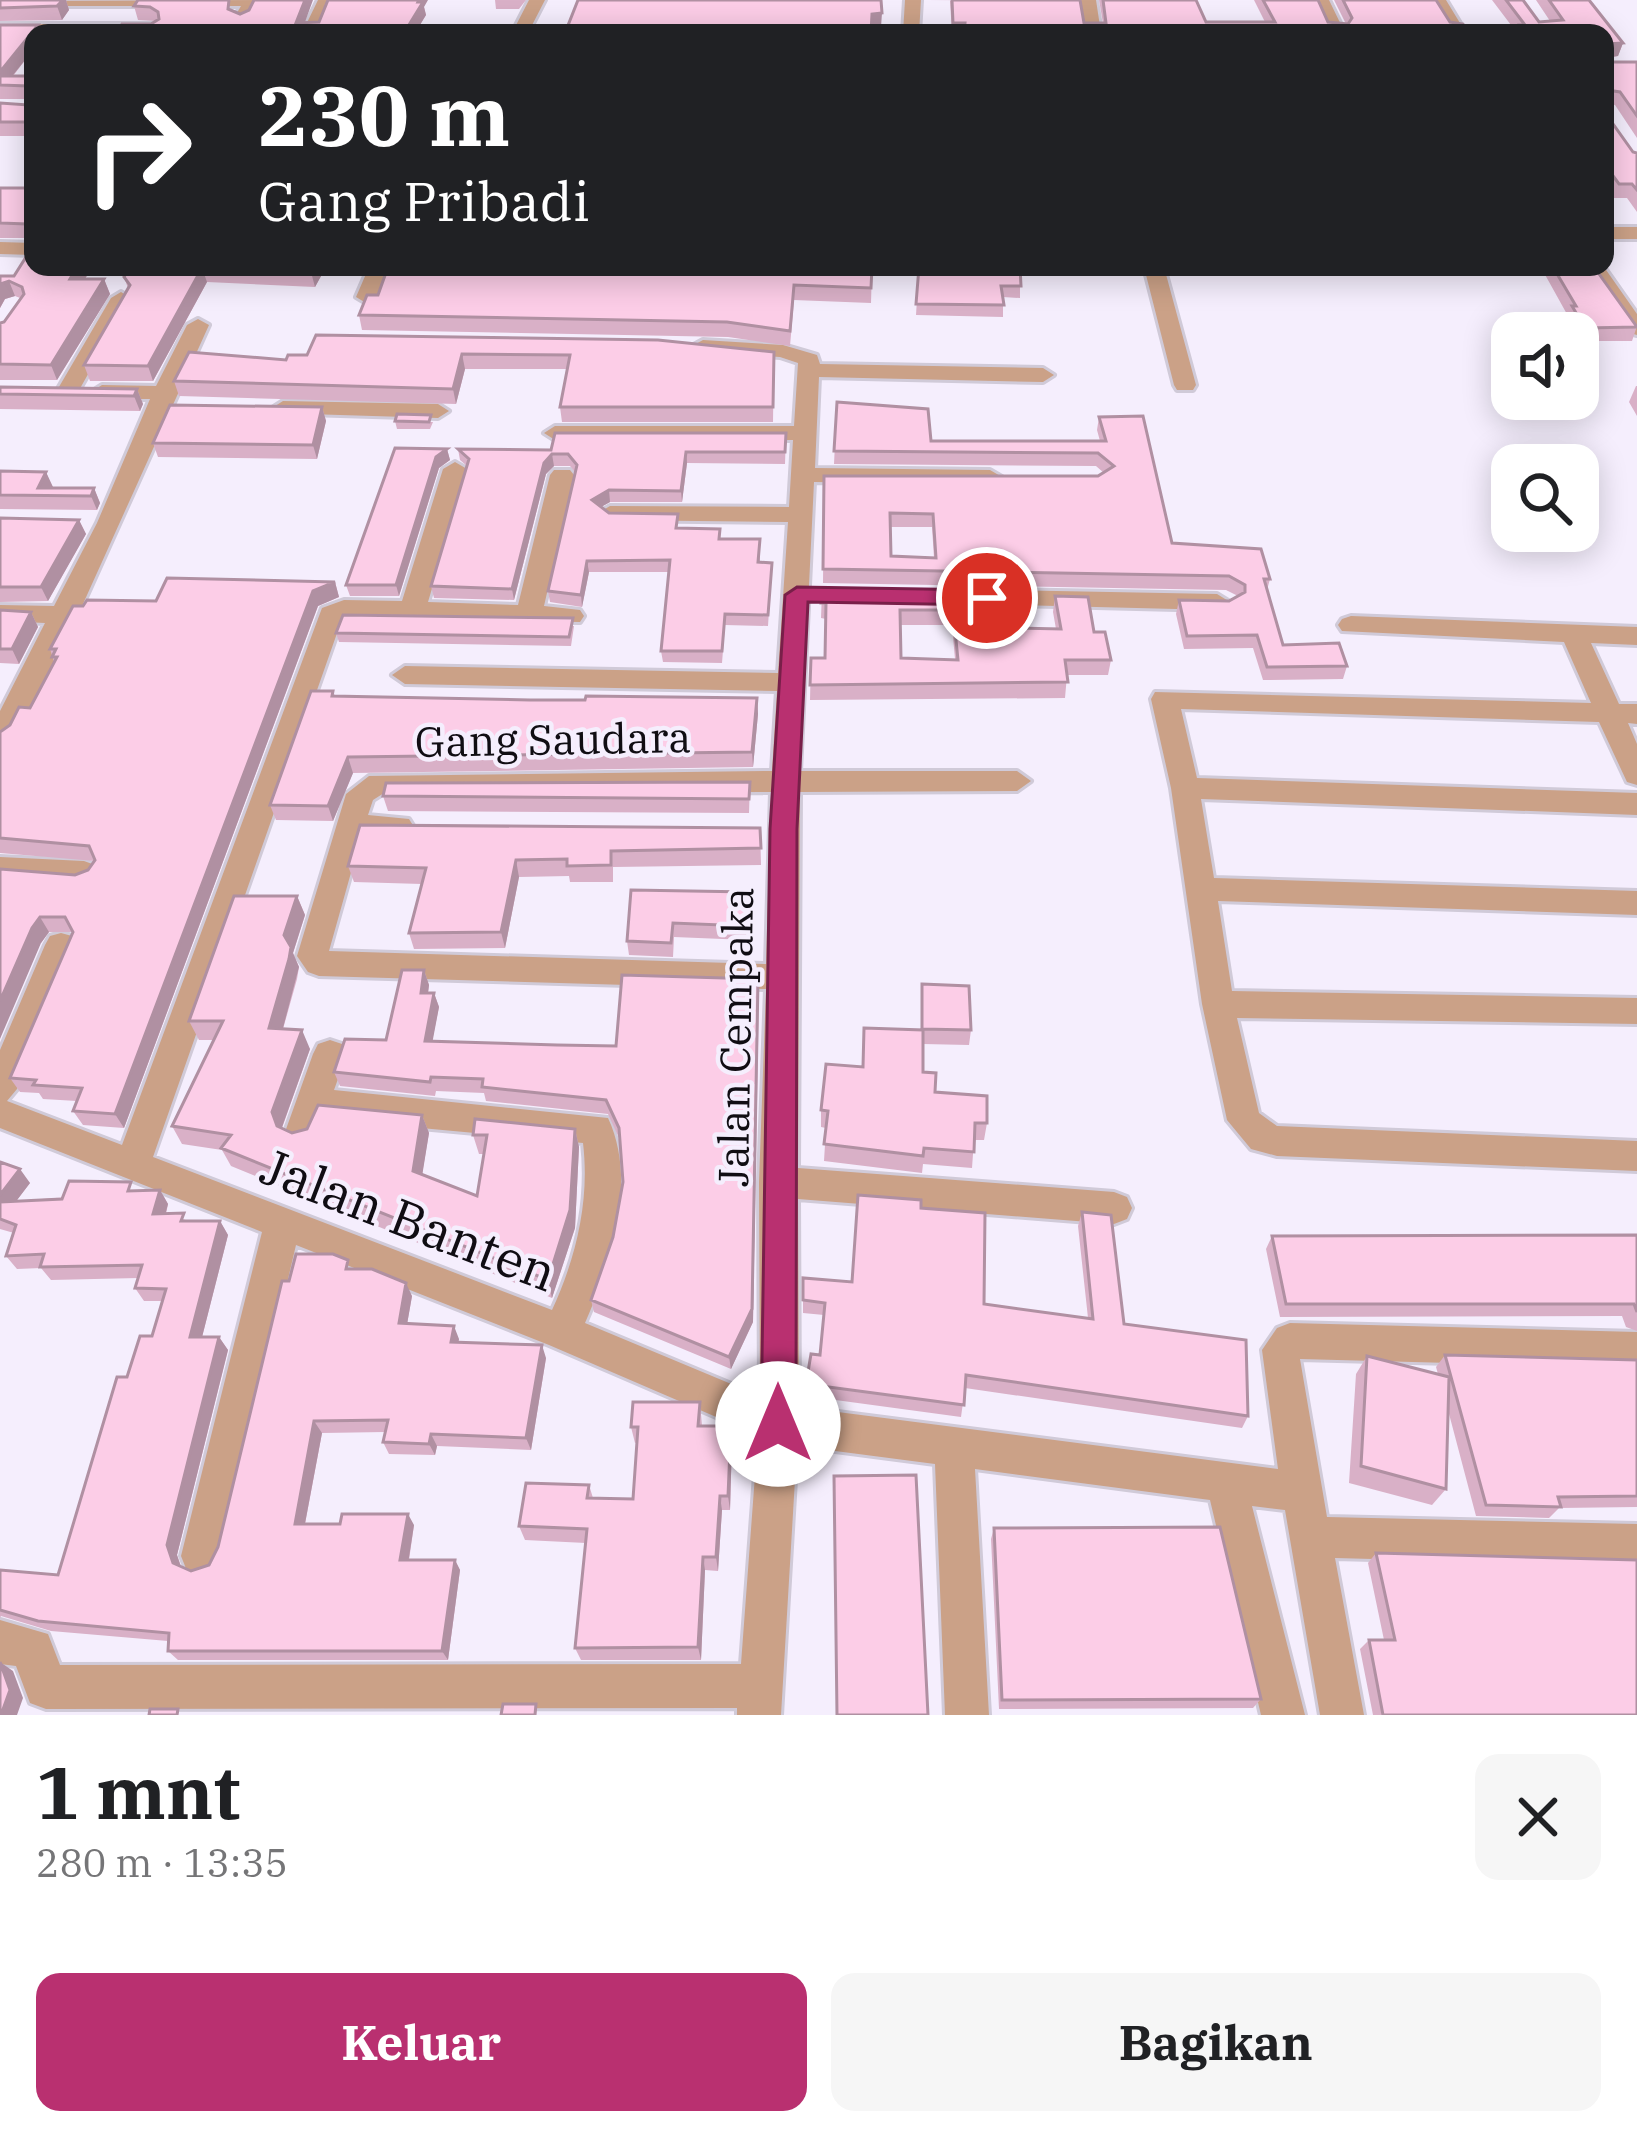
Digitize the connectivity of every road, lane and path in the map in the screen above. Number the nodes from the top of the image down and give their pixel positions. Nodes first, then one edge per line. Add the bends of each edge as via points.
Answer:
1 (3, 1) edge
2 (251, 1) edge
3 (242, 18) edge
4 (376, 276) edge
5 (1156, 276) edge
6 (1601, 276) edge
7 (121, 298) edge
8 (366, 298) edge
9 (1633, 319) edge
10 (198, 325) dead end
11 (681, 346) edge
12 (808, 365) junction
13 (1042, 375) dead end
14 (1186, 385) dead end
15 (167, 402) junction
16 (632, 407) edge
17 (250, 408) edge
18 (438, 411) dead end
19 (555, 433) edge
20 (804, 433) junction
21 (628, 434) junction
22 (455, 469) dead end
23 (804, 475) junction
24 (562, 476) dead end
25 (1006, 477) edge
26 (610, 513) edge
27 (800, 515) junction
28 (916, 597) edge
29 (1226, 602) edge
30 (413, 610) junction
31 (0, 613) edge
32 (529, 614) junction
33 (65, 615) junction
34 (571, 616) edge
35 (1351, 625) dead end
36 (1574, 635) junction
37 (1637, 636) edge
38 (405, 675) dead end
39 (794, 682) junction
40 (1623, 713) edge
41 (0, 738) edge
42 (1637, 775) edge
43 (785, 779) junction
44 (1017, 781) dead end
45 (1185, 788) junction
46 (1637, 804) edge
47 (350, 826) junction
48 (418, 828) edge
49 (0, 868) edge
50 (84, 873) edge
51 (1201, 889) junction
52 (1637, 903) edge
53 (61, 945) edge
54 (782, 977) junction
55 (1218, 1004) junction
56 (1637, 1011) edge
57 (330, 1054) dead end
58 (0, 1090) edge
59 (0, 1113) edge
60 (1637, 1156) edge
61 (132, 1166) junction
62 (777, 1182) junction
63 (1114, 1208) dead end
64 (282, 1226) junction
65 (562, 1332) junction
66 (1637, 1350) edge
67 (778, 1424) junction
68 (954, 1450) junction
69 (1266, 1489) junction
70 (1312, 1537) junction
71 (1637, 1545) edge
72 (202, 1556) dead end
73 (0, 1642) edge
74 (759, 1701) edge
75 (967, 1715) edge
76 (1283, 1715) edge
77 (1342, 1715) edge

1 - 2 street
2 - 3 street
4 - 8 street
5 - 14 street
6 - 9 street
7 - 15 street via 56,392
10 - 15 street
11 - 12 street via 782,351
12 - 13 street
12 - 20 street, Jalan Cempaka
15 - 33 street via 98,523
16 - 21 street
17 - 18 street
19 - 21 street
20 - 21 street
20 - 23 street, Jalan Cempaka
22 - 30 street
23 - 25 street
23 - 27 street, Jalan Cempaka
24 - 32 street
26 - 27 street
27 - 39 street, Jalan Cempaka via 809,595
28 - 29 street
30 - 32 street
30 - 61 street via 331,614
31 - 33 street
32 - 34 street
33 - 41 street
35 - 36 street
36 - 37 street
36 - 40 street
38 - 39 street
39 - 43 street, Jalan Cempaka
40 - 42 street
40 - 45 street via 1170,698
43 - 44 street, Gang Saudara
43 - 47 street, Gang Saudara via 380,783 360,794
43 - 54 street, Jalan Cempaka via 772,829
45 - 46 street
45 - 51 street
47 - 48 street
47 - 54 street via 314,946 319,963
49 - 50 street
51 - 52 street
51 - 55 street
53 - 58 street
54 - 62 street, Jalan Cempaka
55 - 56 street
55 - 60 street via 1244,1120 1263,1138
57 - 65 street via 307,1118 596,1129 603,1145 596,1232
59 - 61 street, Jalan Banten
61 - 64 street, Jalan Banten
62 - 63 street
62 - 67 street, Jalan Cempaka
64 - 65 street, Jalan Banten
64 - 72 street
65 - 67 street, Jalan Banten
66 - 69 street via 1290,1341 1281,1350
67 - 68 street, Jalan Banten
67 - 74 street, Jalan Cempaka
68 - 69 street, Jalan Banten
68 - 75 street
69 - 70 street
69 - 76 street
70 - 71 street
70 - 77 street
73 - 74 street via 32,1645 46,1687

